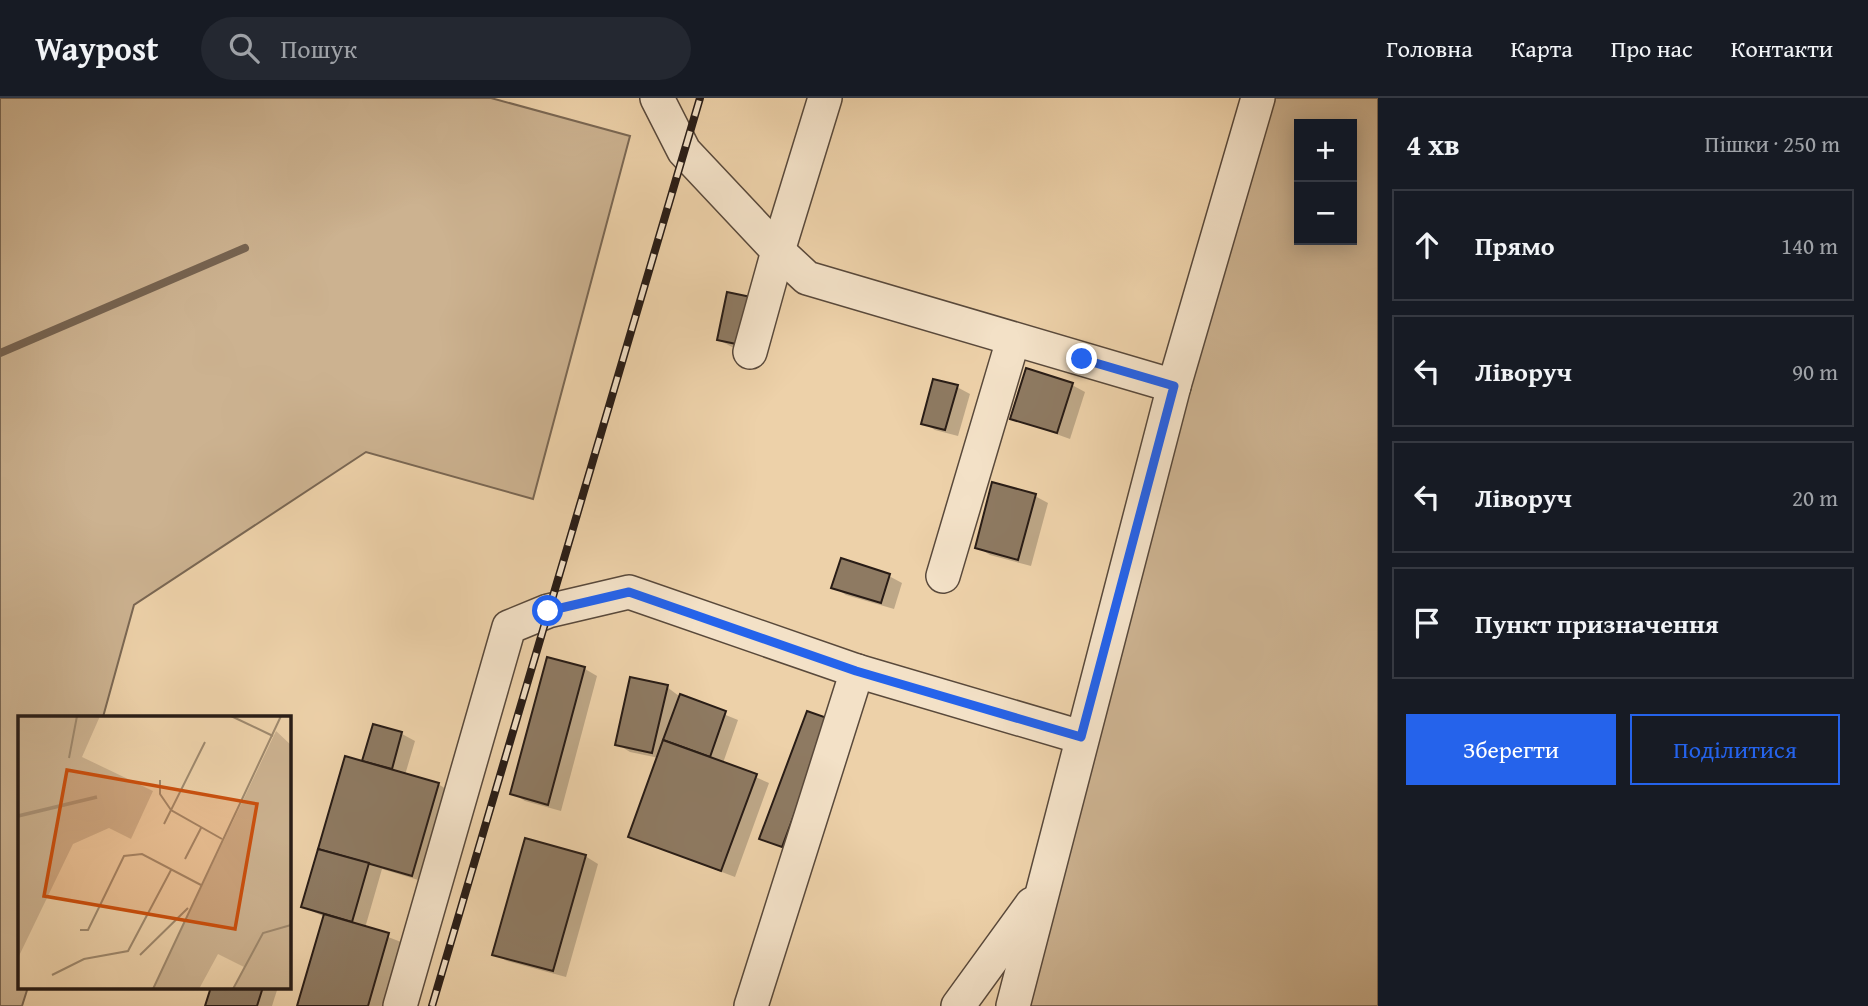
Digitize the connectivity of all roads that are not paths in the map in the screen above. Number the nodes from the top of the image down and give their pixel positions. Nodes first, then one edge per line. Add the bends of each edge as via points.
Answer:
1 (657, 98) edge
2 (825, 98) edge
3 (1258, 98) edge
4 (778, 251) junction
5 (1013, 340) junction
6 (750, 352) dead end
7 (1174, 386) junction
8 (943, 576) dead end
9 (856, 671) junction
10 (1081, 737) junction
11 (1042, 891) junction
12 (400, 1006) edge
13 (751, 1006) edge
14 (958, 1006) edge
15 (1013, 1006) edge

1 - 4 street via 684,151
2 - 4 street
3 - 7 street
4 - 5 street via 807,278
4 - 6 street
5 - 7 street
5 - 8 street
7 - 10 street
9 - 10 street
9 - 12 street via 629,592 548,611 509,627
9 - 13 street
10 - 11 street
11 - 14 street
11 - 15 street

